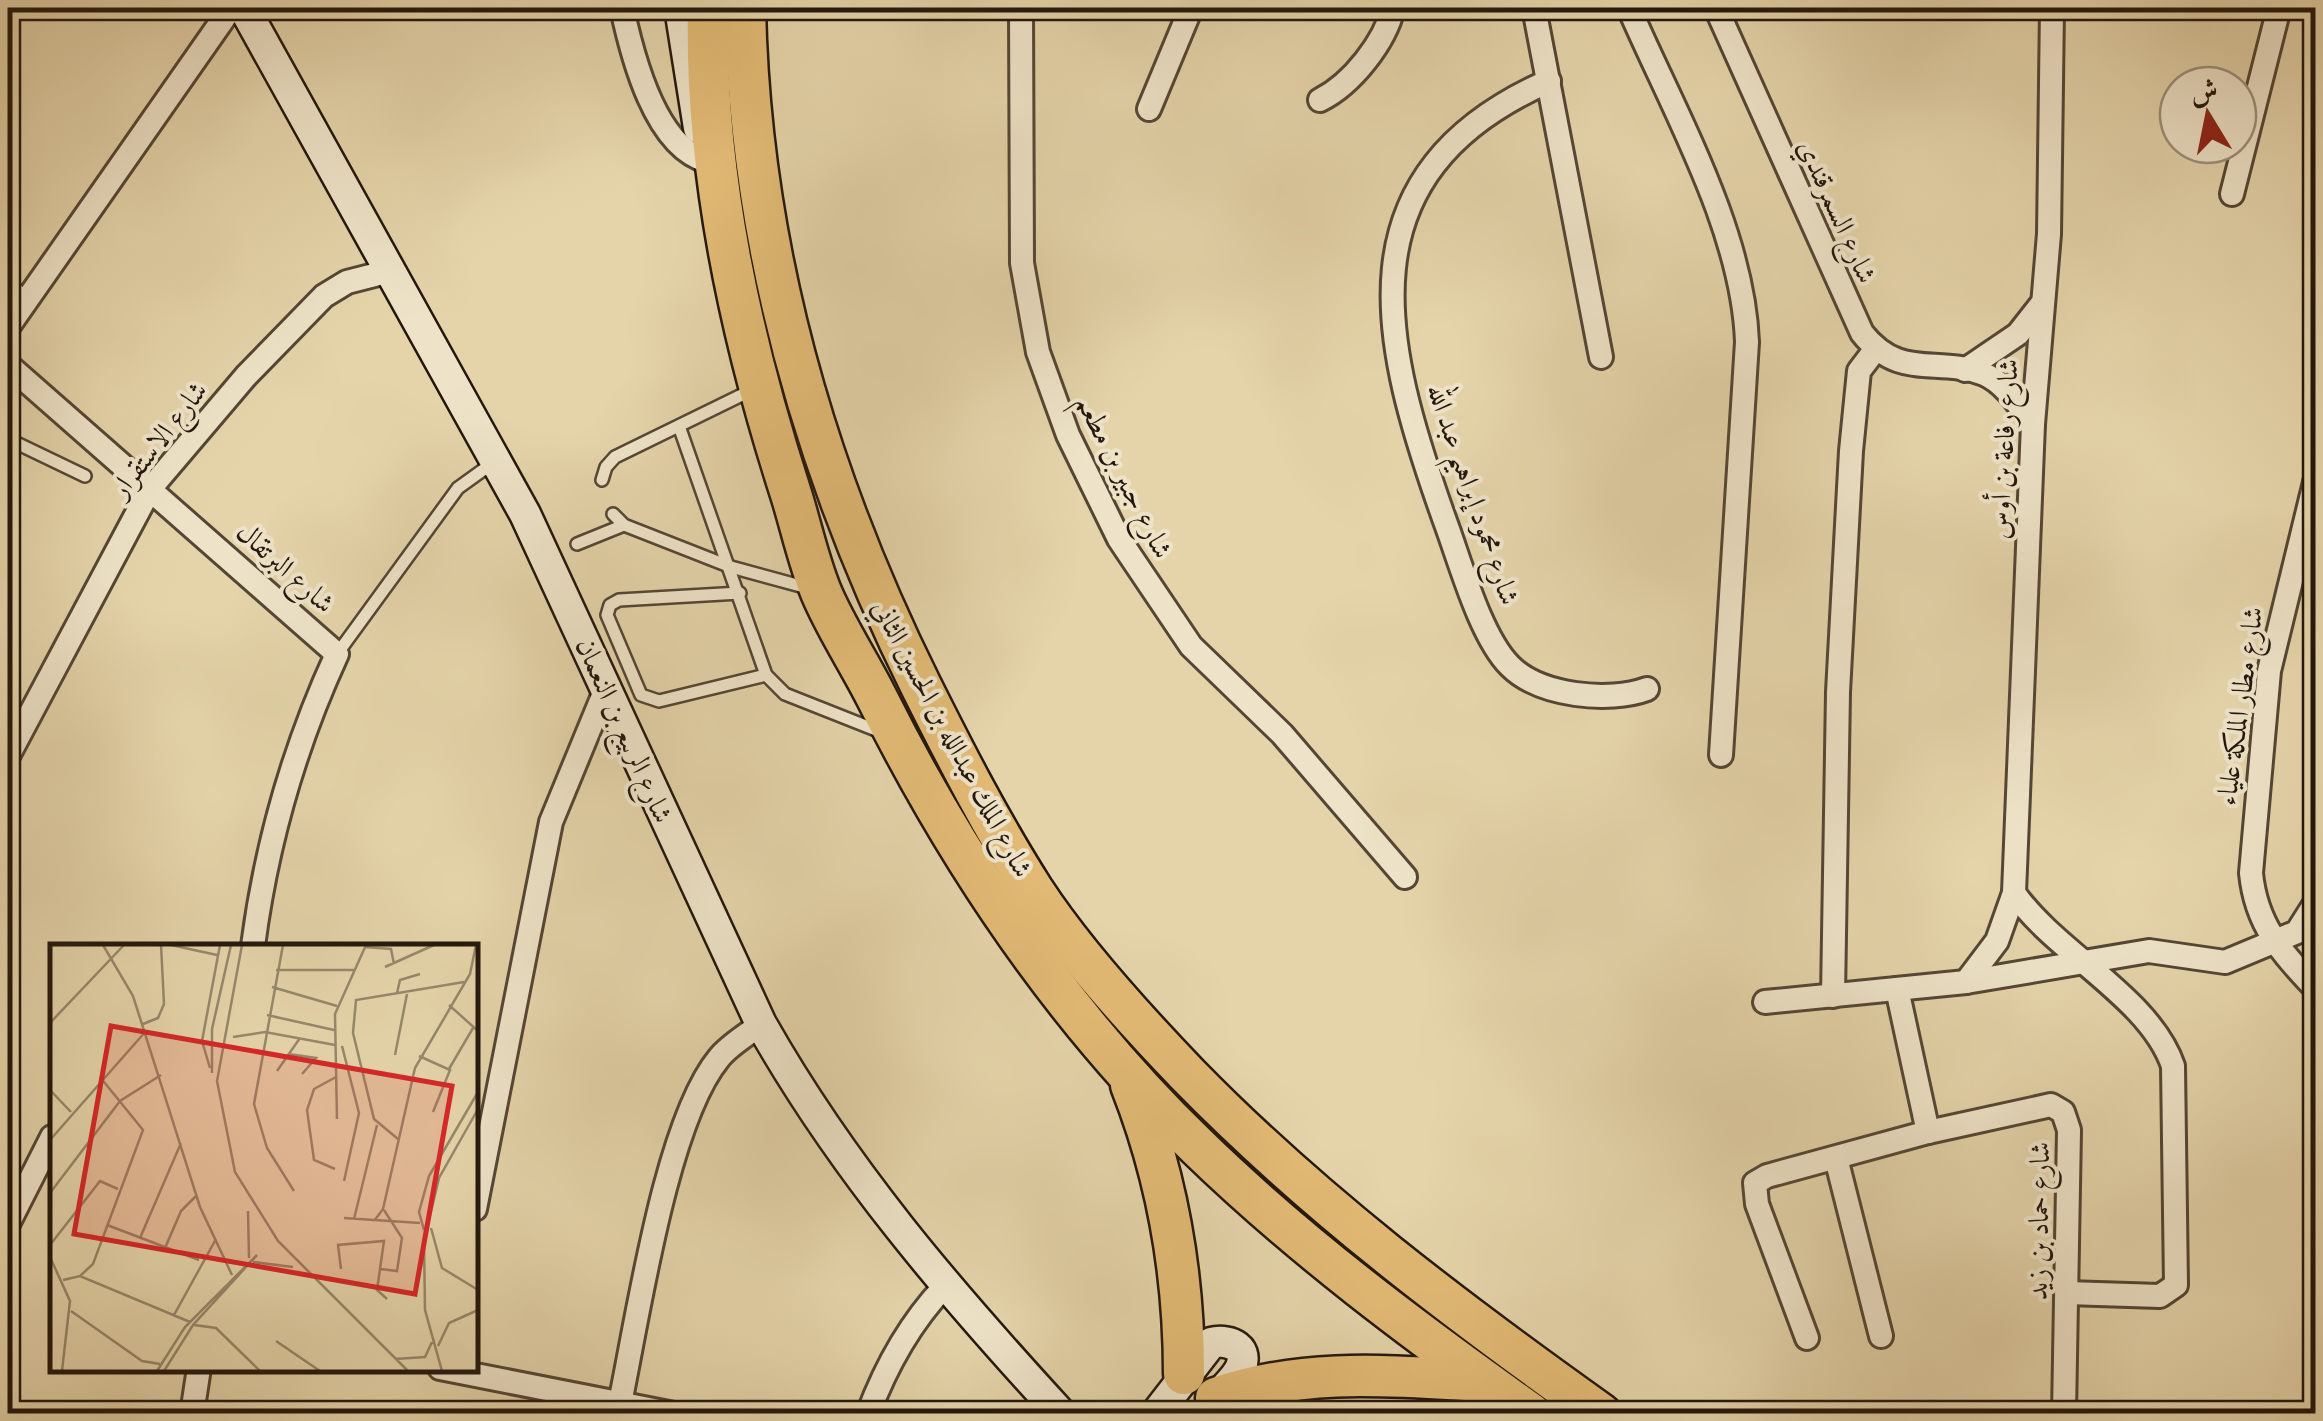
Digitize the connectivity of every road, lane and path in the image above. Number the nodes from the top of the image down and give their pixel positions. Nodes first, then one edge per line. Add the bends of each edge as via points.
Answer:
1 (231, 8) edge
2 (244, 8) edge
3 (622, 8) edge
4 (680, 8) edge
5 (708, 8) edge
6 (745, 8) edge
7 (1021, 8) edge
8 (1191, 8) edge
9 (1393, 8) edge
10 (1534, 8) edge
11 (1628, 8) edge
12 (1716, 8) edge
13 (2052, 8) edge
14 (2279, 8) edge
15 (1549, 81) junction
16 (1320, 100) dead end
17 (1149, 110) dead end
18 (714, 179) junction
19 (2232, 194) dead end
20 (390, 271) junction
21 (8, 284) edge
22 (28, 298) junction
23 (2042, 304) junction
24 (8, 327) edge
25 (1875, 350) junction
26 (1601, 357) dead end
27 (8, 366) edge
28 (1965, 370) junction
29 (758, 388) junction
30 (2033, 424) junction
31 (679, 426) junction
32 (8, 439) edge
33 (500, 466) junction
34 (85, 476) dead end
35 (2316, 478) edge
36 (602, 480) dead end
37 (150, 489) junction
38 (612, 514) dead end
39 (624, 525) junction
40 (577, 544) dead end
41 (732, 566) junction
42 (821, 592) junction
43 (740, 593) junction
44 (338, 654) junction
45 (766, 675) junction
46 (1647, 689) dead end
47 (605, 691) junction
48 (898, 741) junction
49 (1721, 754) dead end
50 (8, 756) edge
51 (1405, 877) dead end
52 (2014, 893) junction
53 (2316, 902) edge
54 (2272, 943) junction
55 (252, 944) edge
56 (2083, 964) junction
57 (1966, 982) junction
58 (1898, 989) junction
59 (2316, 990) edge
60 (1832, 996) junction
61 (1765, 1002) dead end
62 (761, 1024) junction
63 (1124, 1068) junction
64 (1928, 1132) junction
65 (50, 1142) edge
66 (1836, 1158) junction
67 (478, 1195) edge
68 (8, 1224) edge
69 (944, 1287) junction
70 (2067, 1294) junction
71 (1881, 1336) dead end
72 (1807, 1338) dead end
73 (199, 1371) edge
74 (452, 1371) edge
75 (1184, 1374) junction
76 (1484, 1380) junction
77 (620, 1403) junction
78 (1211, 1406) edge
79 (192, 1414) edge
80 (674, 1414) edge
81 (868, 1414) edge
82 (1060, 1414) edge
83 (1156, 1414) edge
84 (1530, 1414) edge
85 (1601, 1414) edge
86 (2064, 1414) edge

1 - 22 street
2 - 20 street, شارع الربيع بن النعمان
3 - 18 street via 646,88 672,139
4 - 18 street via 691,97
5 - 18 highway, شارع الملك عبدالله بن الحسين الثاني
6 - 85 highway, شارع الملك عبدالله بن الحسين الثاني via 768,242 813,426 877,596 992,824 1036,895 1094,966 1184,1071 1264,1150 1426,1284
7 - 51 street, شارع جبير بن مطعم via 1022,264 1038,352 1068,435 1120,539 1191,646 1282,734
8 - 17 street
9 - 16 street via 1389,26 1340,90
10 - 15 street
11 - 49 street via 1744,287 1748,342
12 - 25 street, شارع السمرقندي via 1837,286
13 - 23 street, شارع رفاعة بن أوس
14 - 19 street
15 - 26 street
15 - 46 street, شارع محمود إبراهيم عبد الله via 1495,108 1437,156 1404,218 1390,296 1411,409 1447,527 1495,644 1531,680 1596,695
18 - 29 highway, شارع الملك عبدالله بن الحسين الثاني
20 - 33 street, شارع الربيع بن النعمان
20 - 37 street, شارع الاستقرار via 324,296
21 - 22 lane
22 - 24 street
23 - 28 street via 2018,334
23 - 30 street, شارع رفاعة بن أوس
25 - 28 street via 1907,364
25 - 60 street via 1859,371 1850,450
27 - 37 street, شارع البرتقال
28 - 30 street via 2001,386
29 - 31 lane
29 - 42 highway, شارع الملك عبدالله بن الحسين الثاني
30 - 52 street, شارع رفاعة بن أوس
31 - 36 lane via 616,457
31 - 41 lane
32 - 34 lane
33 - 44 lane via 458,488
33 - 47 street, شارع الربيع بن النعمان
35 - 54 street, شارع مطار الملكة علياء via 2276,626 2255,803 2252,887
37 - 44 street, شارع البرتقال
37 - 50 street, شارع الاستقرار
38 - 39 lane
39 - 40 lane
39 - 41 lane
41 - 42 lane
41 - 43 lane
42 - 48 highway, شارع الملك عبدالله بن الحسين الثاني
43 - 45 lane
43 - 45 lane via 619,600 607,614 640,694 658,702
44 - 55 street, شارع البرتقال via 315,703 276,826
45 - 48 lane via 785,694
47 - 62 street, شارع الربيع بن النعمان
47 - 67 street via 551,822
48 - 63 highway, شارع الملك عبدالله بن الحسين الثاني via 965,862 1031,956
52 - 56 street
52 - 57 street, شارع رفاعة بن أوس via 1997,941
53 - 54 street via 2297,932
54 - 56 street via 2214,963 2148,951
54 - 59 street, شارع مطار الملكة علياء
56 - 57 street
56 - 70 street via 2141,1018 2173,1066 2177,1277 2173,1291 2160,1296
57 - 58 street
58 - 60 street
58 - 64 street
60 - 61 street
62 - 69 street, شارع الربيع بن النعمان via 864,1185
62 - 77 street via 719,1057 678,1147
63 - 75 highway via 1156,1154 1176,1241
63 - 76 highway, شارع الملك عبدالله بن الحسين الثاني via 1259,1204
64 - 66 street, شارع حماد بن زيد
64 - 70 street, شارع حماد بن زيد via 2039,1105 2063,1112 2070,1137
65 - 68 street
66 - 71 street
66 - 72 street, شارع حماد بن زيد via 1767,1176 1754,1188
69 - 81 street via 888,1364
69 - 82 street, شارع الربيع بن النعمان
70 - 86 street, شارع حماد بن زيد
73 - 79 street
74 - 77 street
75 - 78 street via 1211,1343 1234,1342 1241,1367
75 - 83 street
76 - 78 highway via 1330,1375 1264,1383
76 - 84 highway, شارع الملك عبدالله بن الحسين الثاني
77 - 80 street

